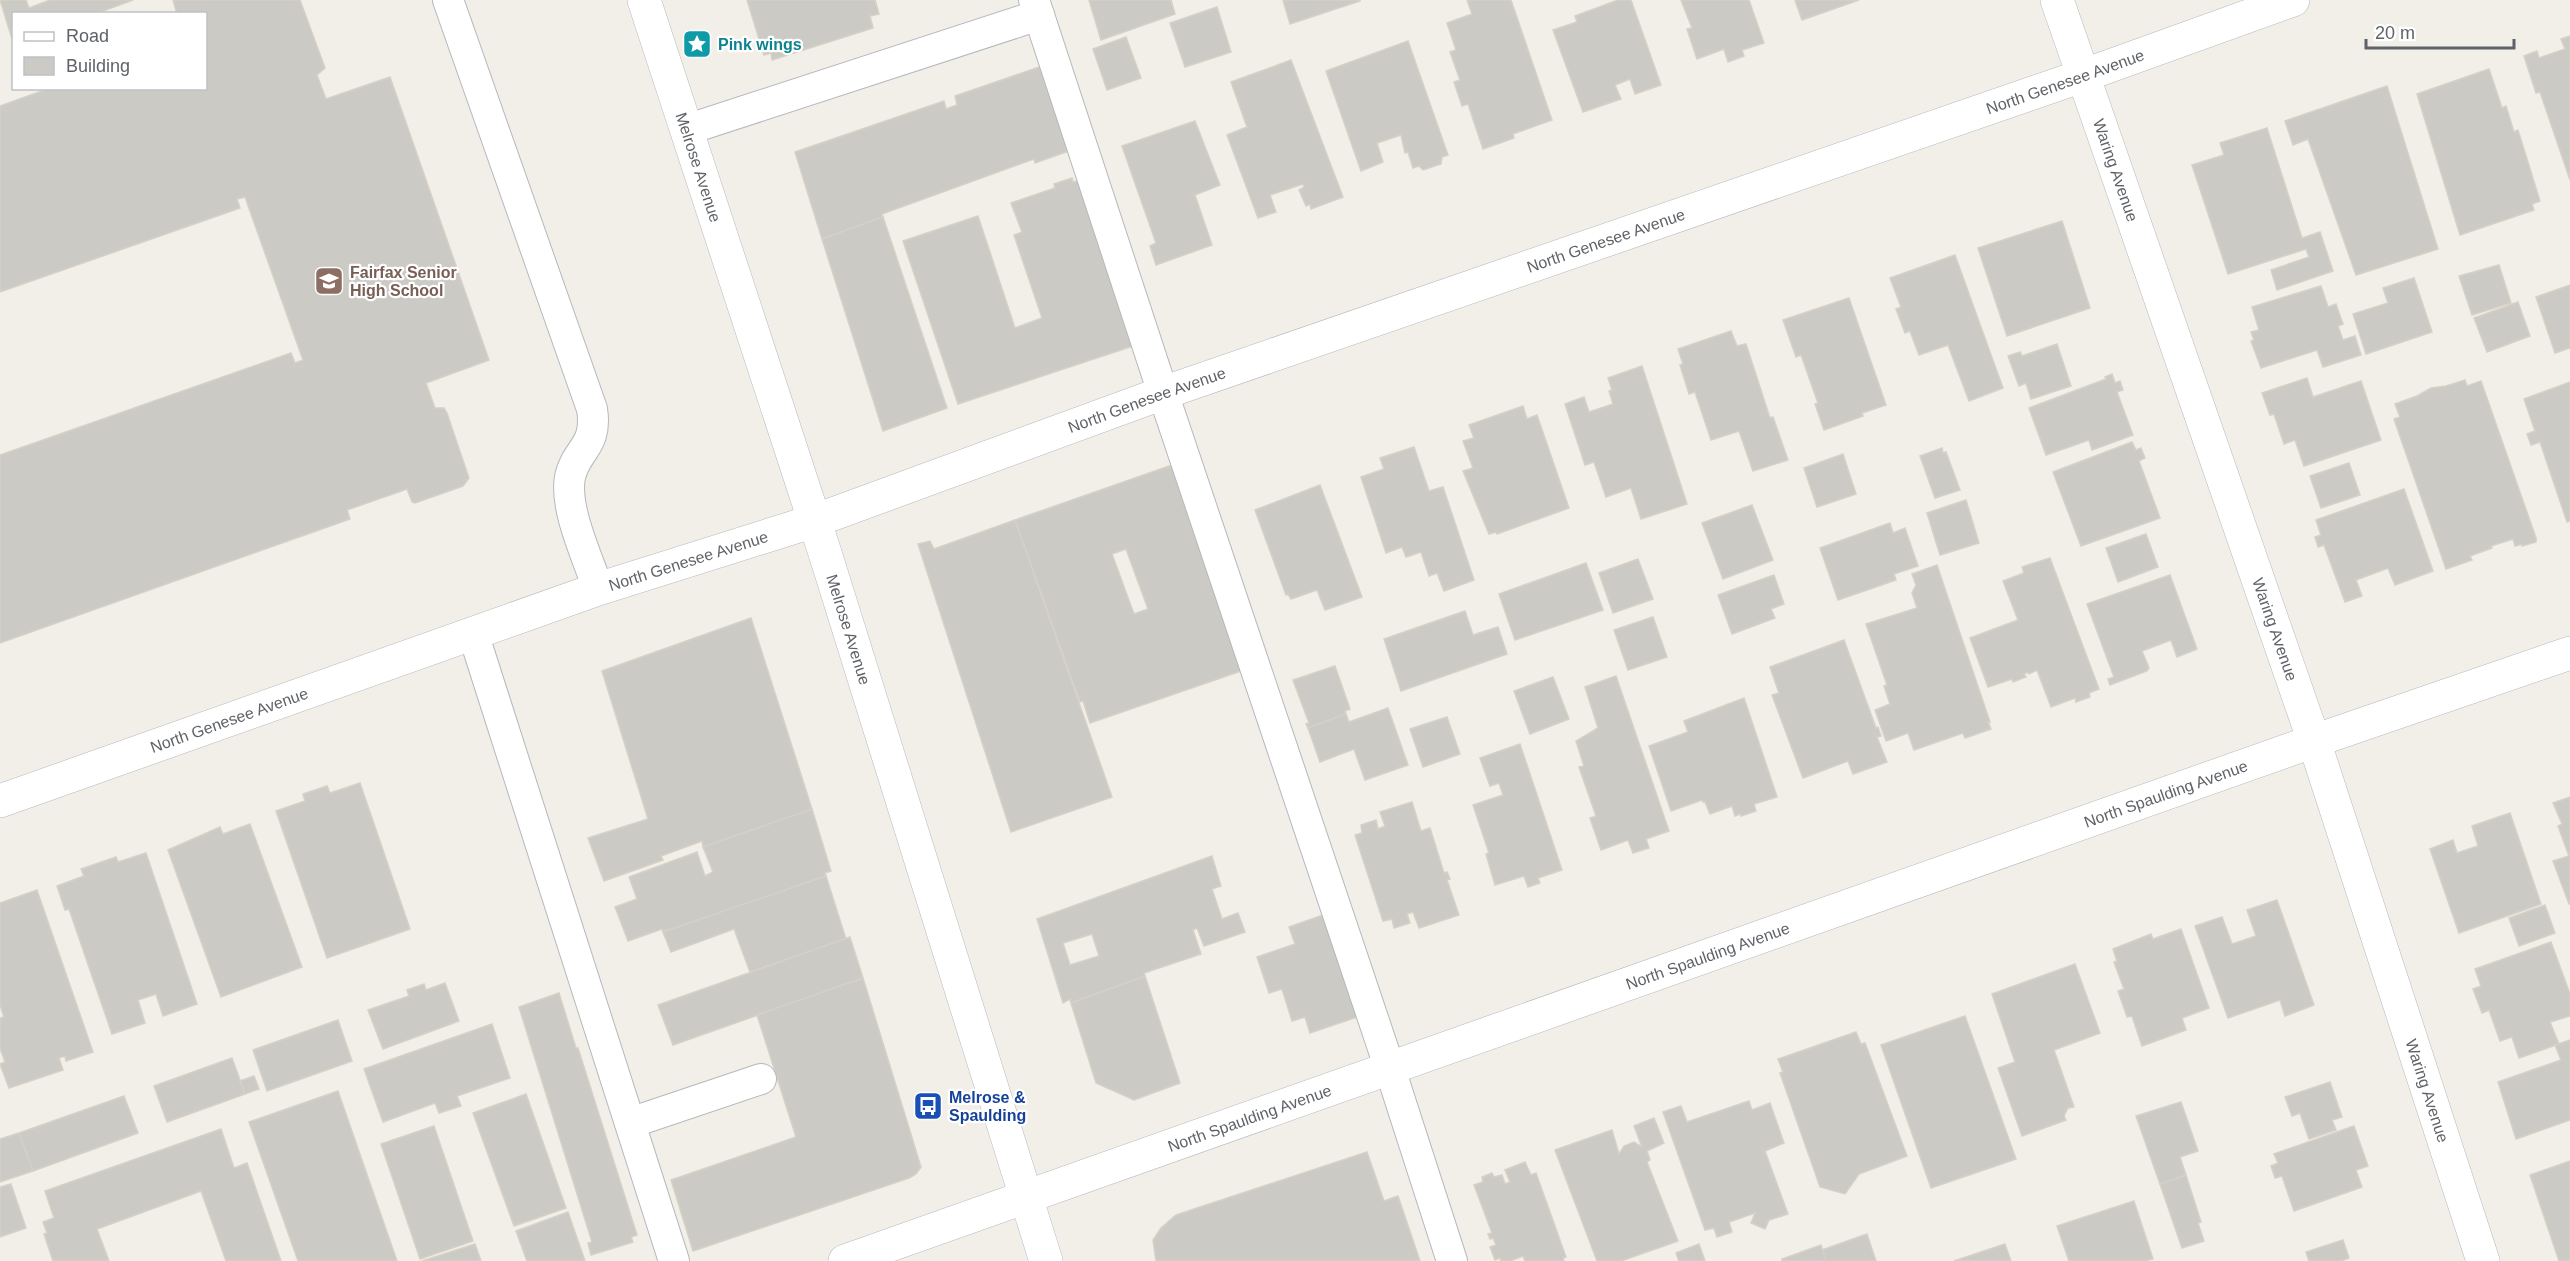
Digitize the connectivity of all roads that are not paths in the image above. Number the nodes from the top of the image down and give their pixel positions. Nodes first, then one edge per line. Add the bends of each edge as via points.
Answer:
1 (448, 0) edge
2 (644, 0) edge
3 (2057, 0) edge
4 (2293, 0) edge
5 (1036, 7) edge
6 (2082, 76) junction
7 (686, 130) junction
8 (1163, 393) junction
9 (814, 521) junction
10 (598, 589) junction
11 (473, 633) junction
12 (2570, 653) edge
13 (2314, 741) junction
14 (0, 801) edge
15 (1390, 1069) junction
16 (761, 1079) dead end
17 (630, 1123) junction
18 (1027, 1198) junction
19 (674, 1261) edge
20 (845, 1261) edge
21 (1046, 1261) edge
22 (1452, 1261) edge
23 (2483, 1261) edge

1 - 10 lane via 592,409 591,436 570,478 572,512
2 - 7 street, Melrose Avenue
3 - 6 street, Waring Avenue
4 - 6 street, North Genesee Avenue
5 - 7 lane
5 - 8 lane
6 - 8 street, North Genesee Avenue
6 - 13 street, Waring Avenue
7 - 9 street, Melrose Avenue
8 - 9 street, North Genesee Avenue
8 - 15 lane
9 - 10 street, North Genesee Avenue
9 - 18 street, Melrose Avenue
10 - 11 street, North Genesee Avenue
11 - 14 street, North Genesee Avenue
11 - 17 lane
12 - 13 street, North Spaulding Avenue
13 - 15 street, North Spaulding Avenue
13 - 23 street, Waring Avenue
15 - 18 street, North Spaulding Avenue
15 - 22 lane
16 - 17 lane
17 - 19 lane
18 - 20 street, North Spaulding Avenue
18 - 21 street, Melrose Avenue

